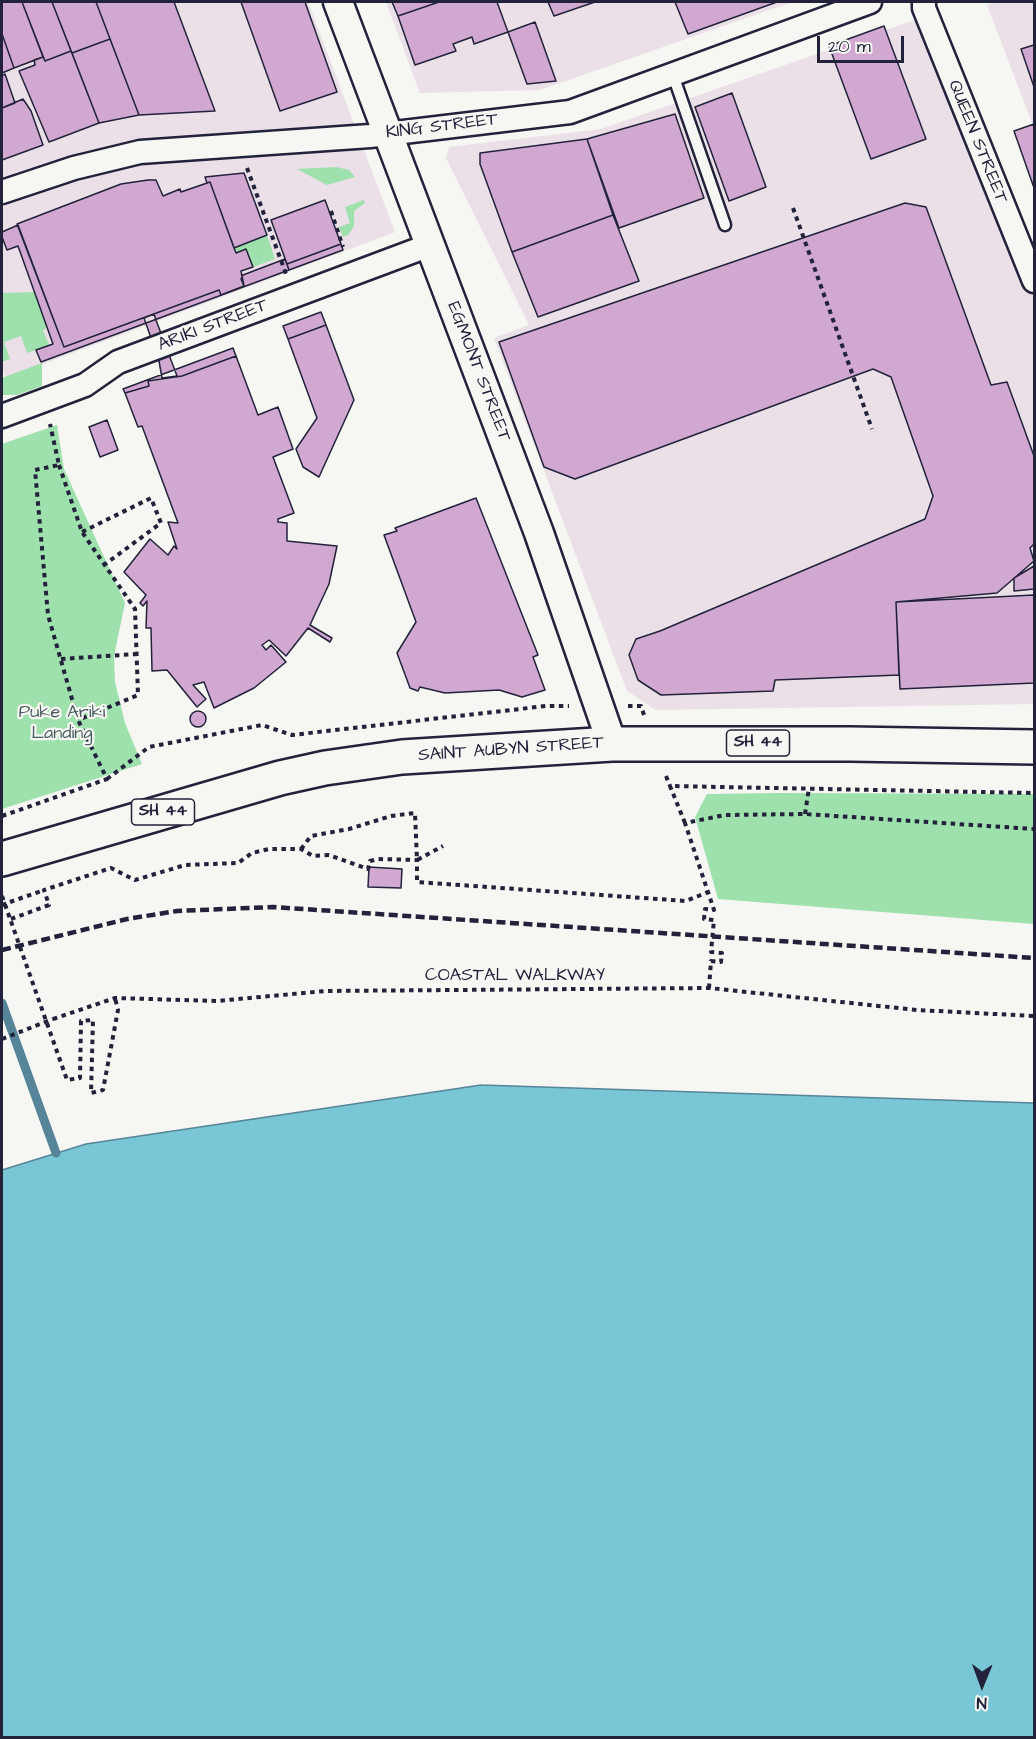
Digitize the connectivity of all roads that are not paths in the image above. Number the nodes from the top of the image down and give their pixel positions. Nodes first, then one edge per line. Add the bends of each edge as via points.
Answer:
1 (338, 2) edge
2 (870, 2) edge
3 (924, 2) edge
4 (673, 75) junction
5 (387, 133) junction
6 (2, 192) edge
7 (725, 225) dead end
8 (430, 245) junction
9 (1035, 281) edge
10 (2, 416) edge
11 (612, 744) junction
12 (1035, 747) edge
13 (2, 859) edge

1 - 5 street, EGMONT STREET
2 - 4 street, KING STREET
3 - 9 street, QUEEN STREET
4 - 5 street, KING STREET via 570,112
4 - 7 lane
5 - 6 street, KING STREET via 117,155
5 - 8 street, EGMONT STREET
8 - 10 street, ARIKI STREET via 118,362 85,385
8 - 11 street, EGMONT STREET via 539,533
11 - 12 highway, SAINT AUBYN STREET / SH 44
11 - 13 highway, SAINT AUBYN STREET / SH 44 via 402,757 325,768

